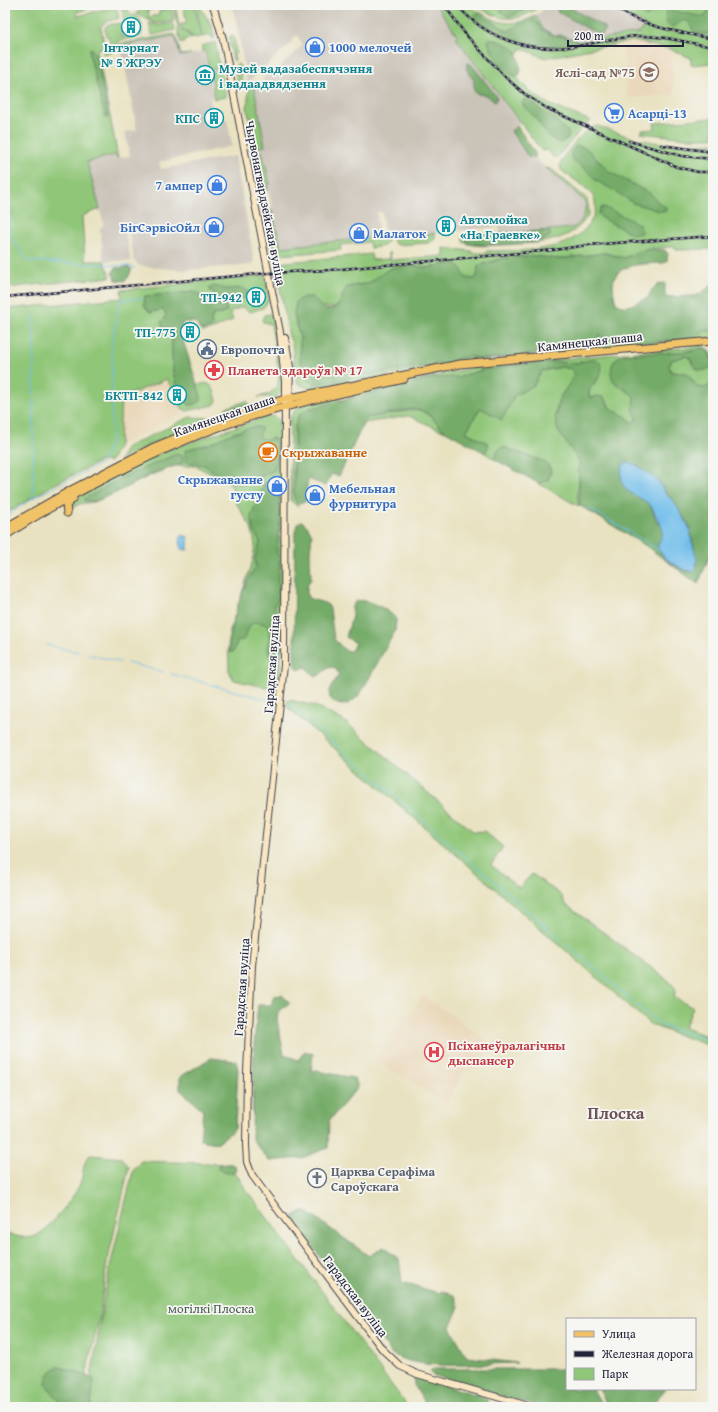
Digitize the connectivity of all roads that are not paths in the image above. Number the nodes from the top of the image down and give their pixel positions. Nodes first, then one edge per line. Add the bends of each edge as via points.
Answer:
1 (213, 5) edge
2 (216, 5) edge
3 (713, 341) edge
4 (287, 402) junction
5 (111, 476) junction
6 (25, 524) junction
7 (5, 528) edge
8 (5, 536) edge
9 (532, 1407) edge

1 - 4 main road, Чырвонагвардзейская вуліца via 223,39 280,332
2 - 4 main road, Чырвонагвардзейская вуліца via 226,39 287,350 290,367
3 - 4 main road, Камянецкая шаша via 469,365
4 - 5 main road, Камянецкая шаша via 182,441
4 - 7 main road, Камянецкая шаша via 232,415 152,448
4 - 9 main road, Гарадская вуліца via 285,645 252,966 247,1072 248,1166 260,1186 378,1344 400,1366 426,1377
5 - 6 main road, Камянецкая шаша
5 - 6 main road via 68,502 65,507 67,513 56,509
6 - 8 main road, Камянецкая шаша

